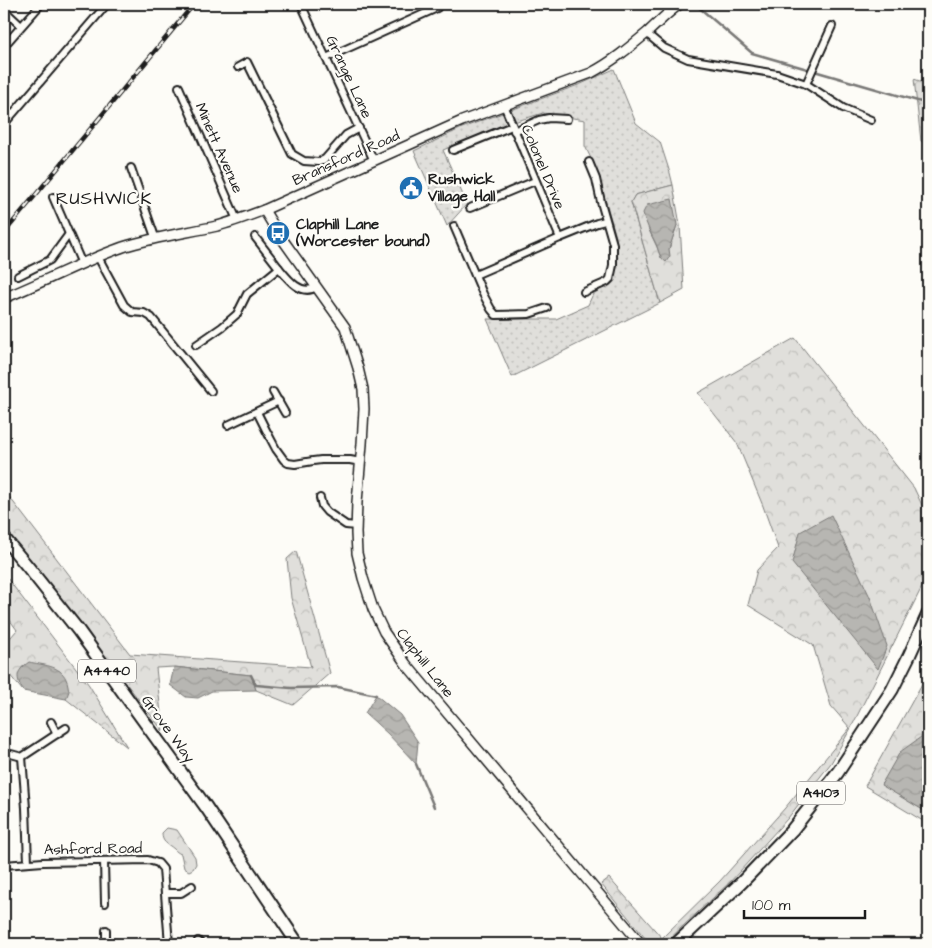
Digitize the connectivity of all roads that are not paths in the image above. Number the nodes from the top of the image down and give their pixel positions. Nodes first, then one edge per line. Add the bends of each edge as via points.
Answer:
1 (41, 4) edge
2 (107, 4) edge
3 (301, 4) edge
4 (680, 4) edge
5 (437, 8) dead end
6 (4, 10) edge
7 (22, 26) junction
8 (832, 26) dead end
9 (646, 34) junction
10 (4, 46) edge
11 (326, 58) junction
12 (238, 67) dead end
13 (806, 84) junction
14 (179, 87) dead end
15 (504, 105) junction
16 (567, 119) dead end
17 (871, 120) dead end
18 (4, 124) edge
19 (359, 128) junction
20 (513, 129) junction
21 (453, 150) dead end
22 (374, 161) junction
23 (589, 162) dead end
24 (132, 168) dead end
25 (535, 181) junction
26 (53, 196) dead end
27 (470, 208) dead end
28 (264, 210) junction
29 (237, 220) junction
30 (605, 220) junction
31 (454, 226) dead end
32 (69, 234) junction
33 (155, 237) junction
34 (255, 237) dead end
35 (560, 238) junction
36 (98, 257) junction
37 (82, 264) junction
38 (278, 268) junction
39 (475, 275) junction
40 (18, 276) dead end
41 (316, 287) junction
42 (584, 292) dead end
43 (4, 298) edge
44 (547, 308) dead end
45 (196, 345) dead end
46 (211, 392) dead end
47 (274, 392) dead end
48 (279, 401) junction
49 (257, 412) junction
50 (285, 413) dead end
51 (228, 425) dead end
52 (361, 462) junction
53 (320, 498) dead end
54 (356, 526) junction
55 (4, 538) edge
56 (928, 614) edge
57 (51, 722) dead end
58 (66, 728) dead end
59 (57, 734) junction
60 (4, 754) edge
61 (22, 757) junction
62 (104, 861) junction
63 (28, 864) junction
64 (4, 865) edge
65 (192, 886) dead end
66 (165, 893) junction
67 (105, 903) dead end
68 (106, 930) dead end
69 (640, 943) edge
70 (106, 944) edge
71 (169, 944) edge
72 (298, 944) edge
73 (676, 944) edge

1 - 7 street
2 - 18 street
3 - 11 street, Grange Lane
4 - 9 street, Bransford Road
5 - 11 street
6 - 7 street
7 - 10 street
8 - 13 street
9 - 13 street via 664,48 688,59 778,74
9 - 15 street, Bransford Road via 591,73
11 - 19 street, Grange Lane
12 - 19 street via 247,62 292,154 304,161 325,160 346,135
13 - 17 street via 843,108
14 - 29 street, Minett Avenue
15 - 20 street, Colonel Drive
15 - 22 street, Bransford Road
16 - 20 street via 549,118
19 - 22 street, Grange Lane
20 - 21 street
20 - 25 street, Colonel Drive
22 - 28 street, Bransford Road
23 - 30 street
24 - 33 street
25 - 27 street
25 - 35 street, Colonel Drive
26 - 32 street
28 - 29 street, Bransford Road
28 - 41 street, Claphill Lane
29 - 33 street, Bransford Road
30 - 35 street
30 - 42 street via 612,244 610,278
31 - 39 street
32 - 37 street
32 - 40 street via 50,260
33 - 36 street, Bransford Road
34 - 38 street
35 - 39 street
36 - 37 street, Bransford Road
36 - 46 street via 124,305 132,312 151,317
37 - 43 street, Bransford Road
38 - 41 street via 304,290
38 - 45 street via 247,294 237,314
39 - 44 street via 496,315 529,314
41 - 52 street, Claphill Lane via 344,327 358,368 364,409
47 - 48 street
48 - 49 street
48 - 50 street
49 - 51 street
49 - 52 street via 280,456 288,463 321,460
52 - 54 street, Claphill Lane
53 - 54 street via 327,512 346,525
54 - 69 street, Claphill Lane via 362,578 384,632 400,656
55 - 72 highway, Grove Way / A4440 via 78,630 206,807
56 - 73 highway, A4103 via 892,690 838,772 792,830
57 - 59 street
58 - 59 street
59 - 61 street
60 - 61 street
61 - 63 street
62 - 63 street, Ashford Road
62 - 66 street, Ashford Road via 148,860 158,863 163,869
62 - 67 street
63 - 64 street, Ashford Road
65 - 66 street via 181,893
66 - 71 street, Ashford Road
68 - 70 street

